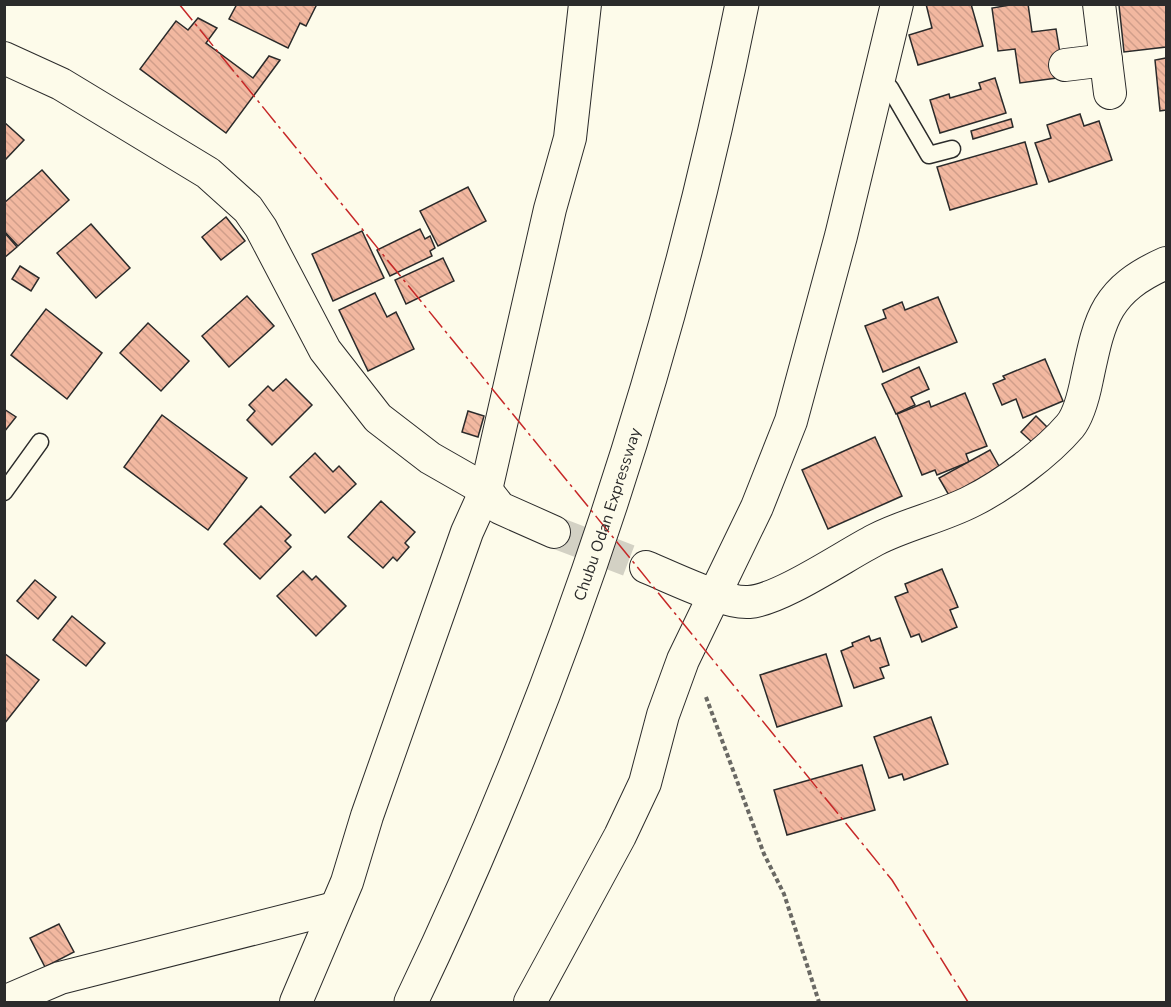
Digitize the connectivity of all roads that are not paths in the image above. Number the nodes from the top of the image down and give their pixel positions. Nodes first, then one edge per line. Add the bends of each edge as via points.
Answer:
1 (585, 4) edge
2 (742, 4) edge
3 (897, 4) edge
4 (1099, 4) edge
5 (4, 58) edge
6 (1106, 60) junction
7 (1065, 64) dead end
8 (879, 85) junction
9 (1110, 93) dead end
10 (952, 149) dead end
11 (1167, 262) edge
12 (40, 442) dead end
13 (486, 490) junction
14 (4, 492) edge
15 (554, 532) tunnel mouth
16 (646, 567) tunnel mouth
17 (714, 593) junction
18 (335, 908) junction
19 (4, 1002) edge
20 (296, 1002) edge
21 (411, 1002) edge
22 (530, 1002) edge

1 - 13 street via 570,138
2 - 21 highway, Chubu Odan Expressway via 676,287 613,502 485,844
3 - 8 street
4 - 6 street
5 - 13 street via 61,84 208,173 248,209 325,350 378,418 430,458
6 - 7 street
6 - 9 street
8 - 10 lane via 890,88 929,155
8 - 17 street via 790,421 757,507
11 - 17 street via 1144,273 1109,305 1097,330 1084,394 1071,425 1021,469 973,501 878,538 773,596 750,602 731,601
12 - 14 lane
13 - 15 street via 500,508
13 - 18 street via 467,532
16 - 17 street
17 - 22 street via 663,715 645,783
18 - 19 street via 60,978
18 - 20 street

